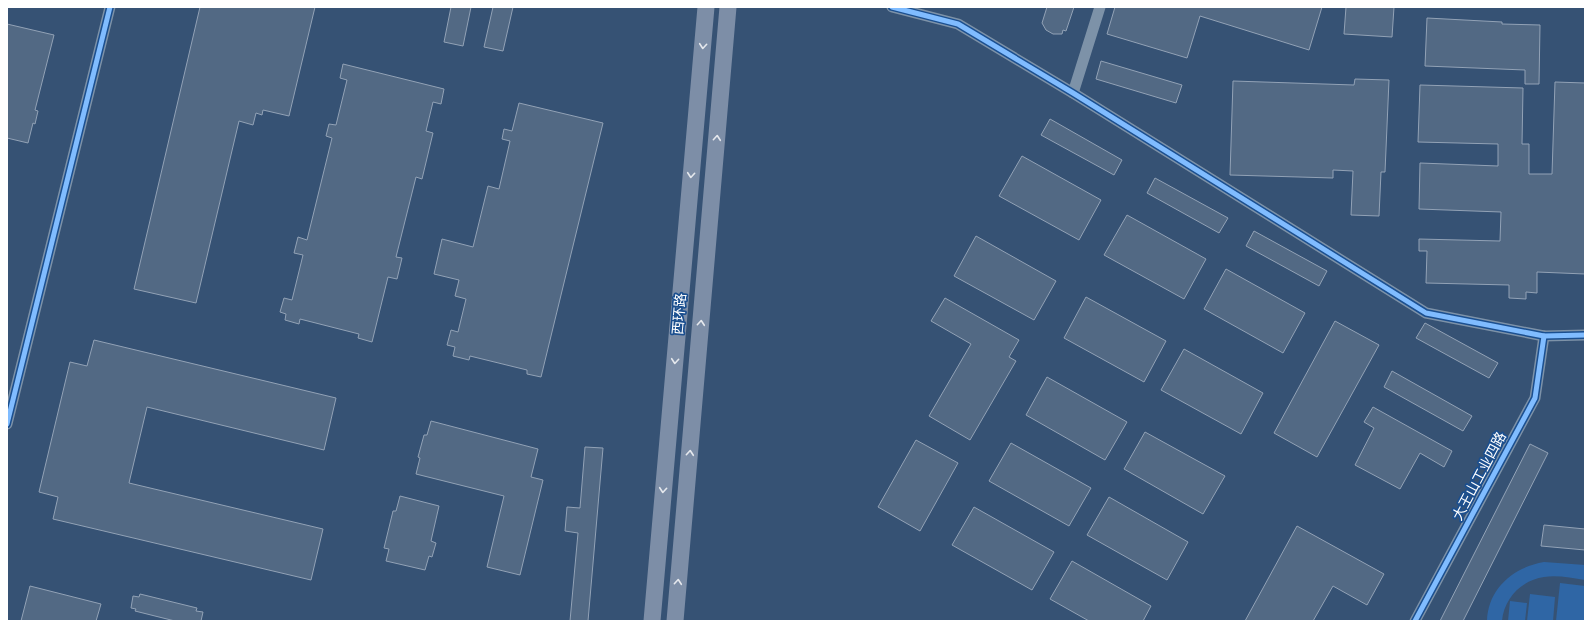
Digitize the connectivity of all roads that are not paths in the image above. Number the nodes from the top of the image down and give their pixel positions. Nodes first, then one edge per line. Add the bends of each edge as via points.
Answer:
1 (110, 7) edge
2 (706, 7) edge
3 (728, 7) edge
4 (892, 7) edge
5 (1100, 7) edge
6 (1073, 93) junction
7 (1585, 335) edge
8 (1544, 336) junction
9 (7, 424) edge
10 (652, 621) edge
11 (675, 621) edge
12 (1415, 621) edge

1 - 9 street
2 -> 10 main road, 西环路
11 -> 3 main road, 西环路
4 - 6 street via 958,24
5 - 6 street
6 - 8 street via 1426,313
7 - 8 street
8 - 12 street, 大王山工业四路 via 1535,398

